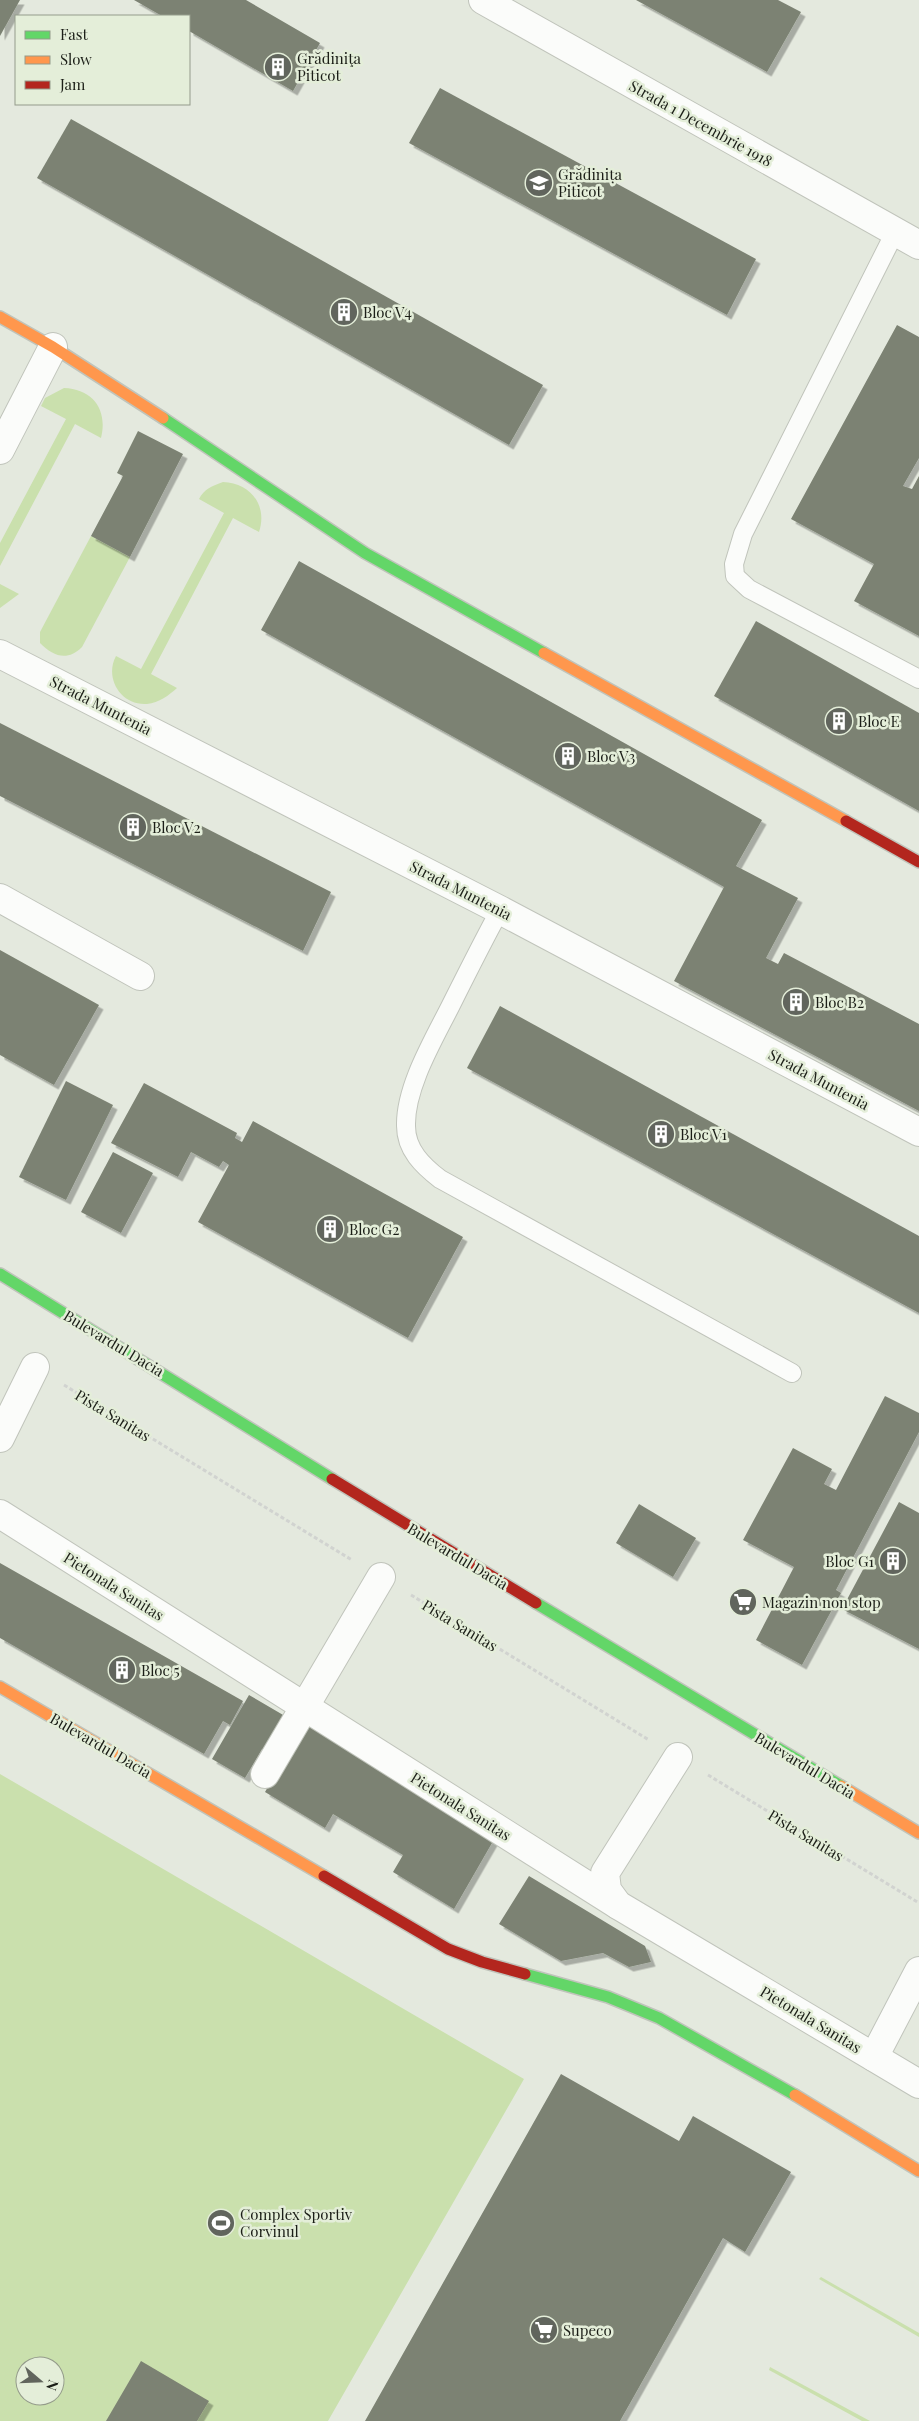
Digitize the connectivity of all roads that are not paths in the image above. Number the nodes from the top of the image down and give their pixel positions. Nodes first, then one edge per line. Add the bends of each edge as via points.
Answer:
1 (483, 0) edge
2 (895, 232) junction
3 (919, 245) edge
4 (0, 316) edge
5 (53, 347) junction
6 (0, 450) edge
7 (0, 654) edge
8 (919, 679) edge
9 (919, 862) edge
10 (0, 898) edge
11 (500, 910) junction
12 (140, 976) dead end
13 (919, 1132) edge
14 (0, 1274) edge
15 (35, 1368) road end
16 (792, 1373) dead end
17 (0, 1438) edge
18 (0, 1514) edge
19 (381, 1577) road end
20 (0, 1687) edge
21 (303, 1706) junction
22 (678, 1758) road end
23 (265, 1774) dead end
24 (919, 1834) edge
25 (618, 1905) junction
26 (919, 1971) edge
27 (874, 2057) junction
28 (919, 2084) edge
29 (919, 2171) edge

1 - 2 street, Strada 1 Decembrie 1918
2 - 3 street, Strada 1 Decembrie 1918
2 - 8 lane via 743,534 734,564 735,576 749,589
4 - 5 street
5 - 6 street
5 - 9 street via 365,553
7 - 11 street, Strada Muntenia
10 - 12 street
11 - 13 street, Strada Muntenia
11 - 16 lane via 437,1034 410,1097 406,1127 412,1152 440,1179
14 - 24 street, Bulevardul Dacia via 402,1522
15 - 17 street
18 - 21 street, Pietonala Sanitas
19 - 21 street
20 - 29 street, Bulevardul Dacia via 448,1949 482,1962 608,1997 660,2018 804,2100
21 - 23 street
21 - 25 street, Pietonala Sanitas
22 - 25 street via 605,1873 607,1890
25 - 27 street, Pietonala Sanitas
26 - 27 street, Pietonala Sanitas
27 - 28 street, Pietonala Sanitas

